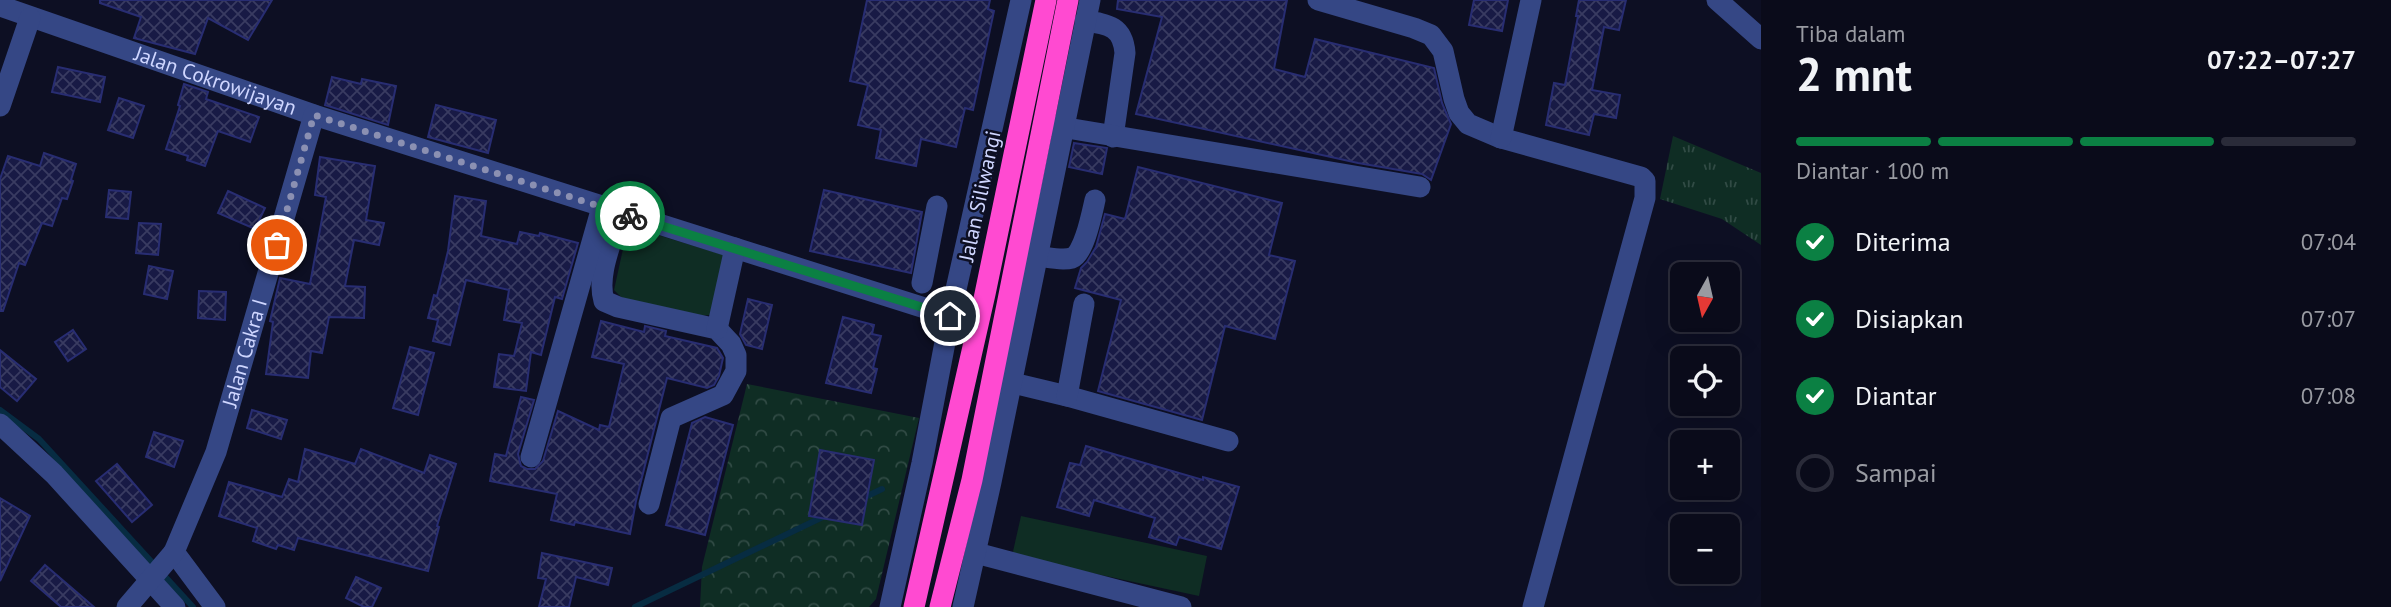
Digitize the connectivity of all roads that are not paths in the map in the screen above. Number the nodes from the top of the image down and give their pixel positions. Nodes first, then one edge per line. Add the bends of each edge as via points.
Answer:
1 (1021, 0) edge
2 (1046, 0) edge
3 (1068, 0) edge
4 (1318, 0) edge
5 (1531, 0) edge
6 (1717, 0) edge
7 (0, 6) edge
8 (1088, 10) edge
9 (30, 18) junction
10 (1761, 38) edge
11 (0, 106) edge
12 (314, 115) junction
13 (1053, 125) junction
14 (1112, 136) junction
15 (1501, 138) junction
16 (1420, 187) dead end
17 (1095, 200) dead end
18 (937, 206) dead end
19 (611, 210) junction
20 (735, 248) junction
21 (928, 250) junction
22 (1037, 256) junction
23 (962, 260) junction
24 (922, 283) dead end
25 (1084, 304) dead end
26 (950, 316) junction
27 (717, 329) junction
28 (1001, 380) junction
29 (1067, 396) junction
30 (0, 424) edge
31 (1228, 441) dead end
32 (531, 457) dead end
33 (649, 504) dead end
34 (976, 553) junction
35 (161, 567) junction
36 (127, 607) edge
37 (176, 607) edge
38 (215, 607) edge
39 (890, 607) edge
40 (914, 607) edge
41 (940, 607) edge
42 (962, 607) edge
43 (1181, 607) edge
44 (1533, 607) edge

1 - 23 street
2 - 40 highway, Jalan Siliwangi
3 - 13 highway
4 - 15 street via 1431,35 1443,51 1459,113 1468,124
5 - 15 street
6 - 10 street
7 - 9 street, Jalan Cokrowijayan
8 - 13 street
8 - 14 street via 1124,41
9 - 11 street
9 - 12 street, Jalan Cokrowijayan
12 - 19 street, Jalan Cokrowijayan
12 - 35 street, Jalan Cakra I via 228,414 196,502
13 - 14 street
13 - 22 street
13 - 28 highway
14 - 16 street
15 - 44 street via 1641,177 1646,187
17 - 22 street via 1077,254 1060,259
18 - 21 street
19 - 20 street, Jalan Cokrowijayan
19 - 27 street via 601,291 604,301
19 - 32 street
20 - 26 street, Jalan Cokrowijayan
20 - 27 street
21 - 23 street
21 - 24 street
22 - 28 street
23 - 26 street
25 - 29 street
26 - 39 street
27 - 33 street via 736,355 736,371 723,395 671,418
28 - 29 street
28 - 34 street
28 - 41 highway
29 - 31 street
30 - 35 street via 110,536
34 - 42 street
34 - 43 street
35 - 36 street, Jalan Cakra I
35 - 37 street
35 - 38 street

